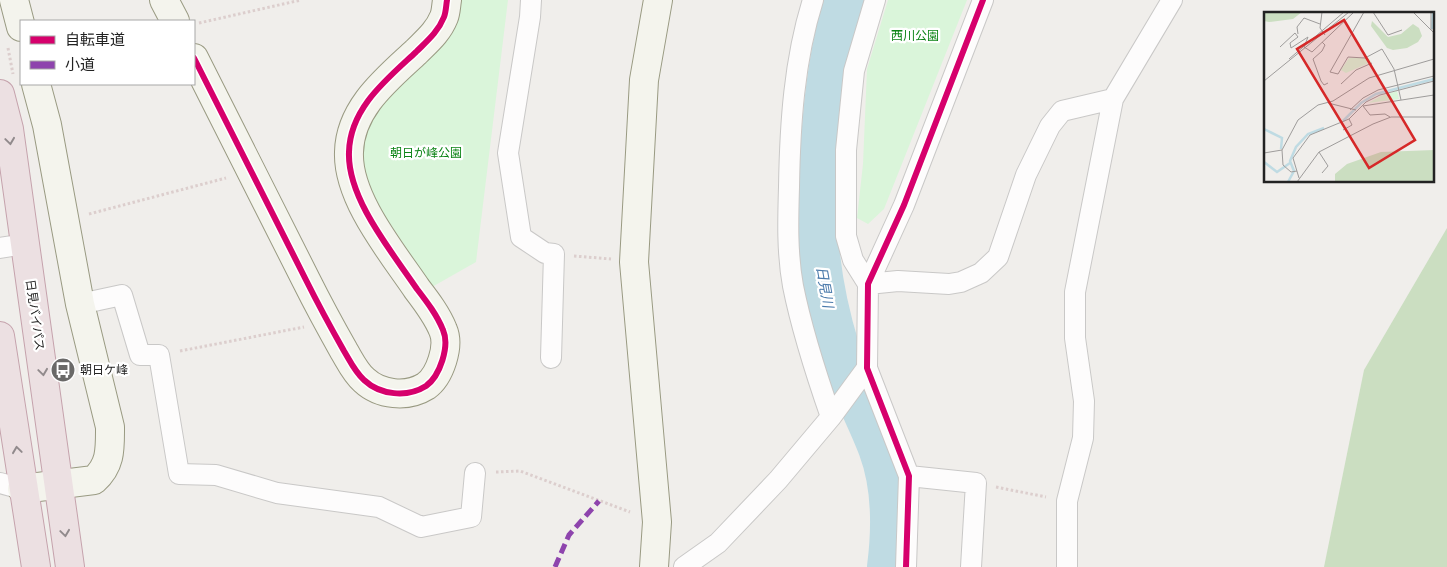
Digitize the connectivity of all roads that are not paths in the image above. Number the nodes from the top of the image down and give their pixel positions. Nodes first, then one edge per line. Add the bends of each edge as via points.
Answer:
1 (14, 0) edge
2 (164, 0) edge
3 (447, 0) edge
4 (531, 0) edge
5 (658, 0) edge
6 (813, 0) edge
7 (875, 0) edge
8 (984, 0) edge
9 (1172, 0) edge
10 (174, 20) edge
11 (20, 23) edge
12 (195, 60) edge
13 (36, 85) edge
14 (0, 94) edge
15 (1113, 99) junction
16 (12, 246) edge
17 (868, 284) junction
18 (80, 304) junction
19 (0, 336) edge
20 (551, 358) dead end
21 (868, 368) junction
22 (832, 416) junction
23 (475, 474) road end
24 (909, 476) junction
25 (59, 484) junction
26 (11, 486) edge
27 (36, 567) edge
28 (70, 567) edge
29 (654, 567) edge
30 (684, 567) edge
31 (906, 567) edge
32 (971, 567) edge
33 (1067, 567) edge

1 - 11 street
2 - 10 street
3 - 12 street via 445,15 435,32 367,102 356,122 349,151 349,165 362,206 436,314 444,332 446,344 437,372 427,385 412,392 376,389 358,374 328,323
4 - 20 street via 508,153 521,236 545,253 554,254
5 - 29 street via 644,80 634,262 657,522
6 - 22 street via 796,69 788,244 793,286 812,362
7 - 17 street via 854,71 846,150 846,236 853,260
8 - 17 street via 904,205
9 - 15 street
13 - 18 street via 47,125
14 -> 16 highway, 日見バイパス via 8,129
15 - 17 street via 1062,111 1050,126 1026,175 998,258 981,273 949,284 898,281
15 - 33 street via 1074,292 1075,338 1084,401 1083,438 1067,501
16 -> 25 highway, 日見バイパス
17 - 21 street
18 - 23 street via 122,295 140,355 159,355 179,474 216,476 277,493 379,507 421,528 471,517
18 - 25 street via 110,427 110,444 107,464 94,480
26 -> 19 highway
21 - 22 street
21 - 24 street
22 - 30 street via 778,480 718,542
24 - 31 street
24 - 32 street via 976,483
25 - 26 street
25 -> 28 highway, 日見バイパス
26 - 27 highway

